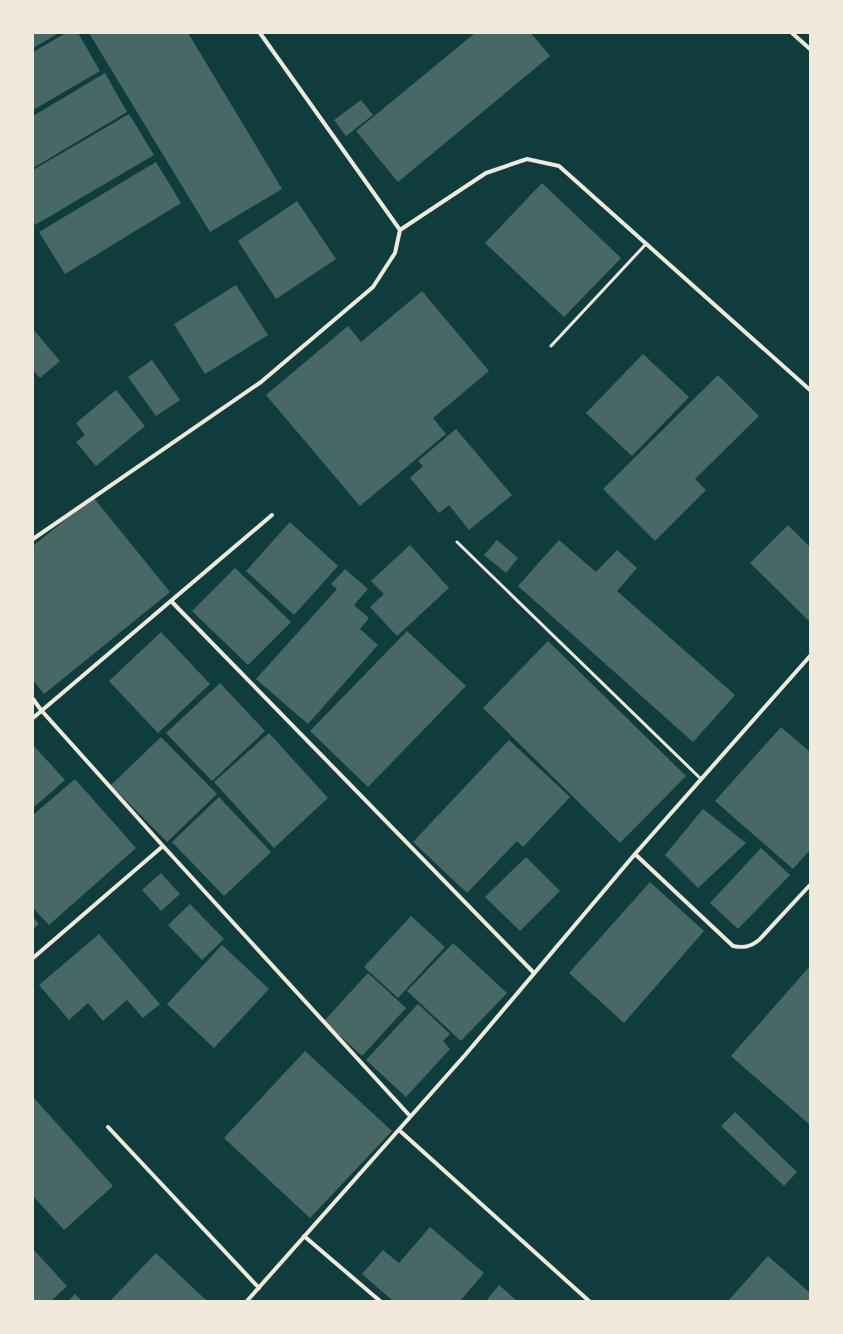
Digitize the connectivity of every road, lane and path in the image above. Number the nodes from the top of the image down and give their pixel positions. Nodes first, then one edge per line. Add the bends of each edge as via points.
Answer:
1 (260, 33) edge
2 (792, 33) edge
3 (810, 49) edge
4 (400, 230) junction
5 (645, 245) junction
6 (551, 346) dead end
7 (810, 390) edge
8 (272, 515) dead end
9 (33, 539) edge
10 (457, 542) dead end
11 (171, 601) junction
12 (810, 656) edge
13 (33, 699) edge
14 (41, 710) junction
15 (33, 718) edge
16 (701, 779) junction
17 (163, 846) junction
18 (635, 854) junction
19 (810, 885) edge
20 (33, 958) edge
21 (534, 973) junction
22 (410, 1116) junction
23 (108, 1127) dead end
24 (399, 1130) junction
25 (304, 1236) junction
26 (259, 1288) junction
27 (247, 1301) edge
28 (380, 1301) edge
29 (589, 1301) edge

1 - 4 street
2 - 3 street
4 - 5 street via 486,173 527,160 559,166
4 - 9 street via 395,253 373,286 261,382
5 - 6 lane
5 - 7 street
8 - 11 street
10 - 16 lane
11 - 14 street
11 - 21 street
12 - 16 street
13 - 14 street
14 - 15 street
14 - 17 street
16 - 18 street
17 - 20 street
17 - 22 street
18 - 19 street via 734,946 744,948 759,940
18 - 21 street
21 - 22 street
22 - 24 street
23 - 26 street
24 - 25 street
24 - 29 street
25 - 26 street
25 - 28 street
26 - 27 street

